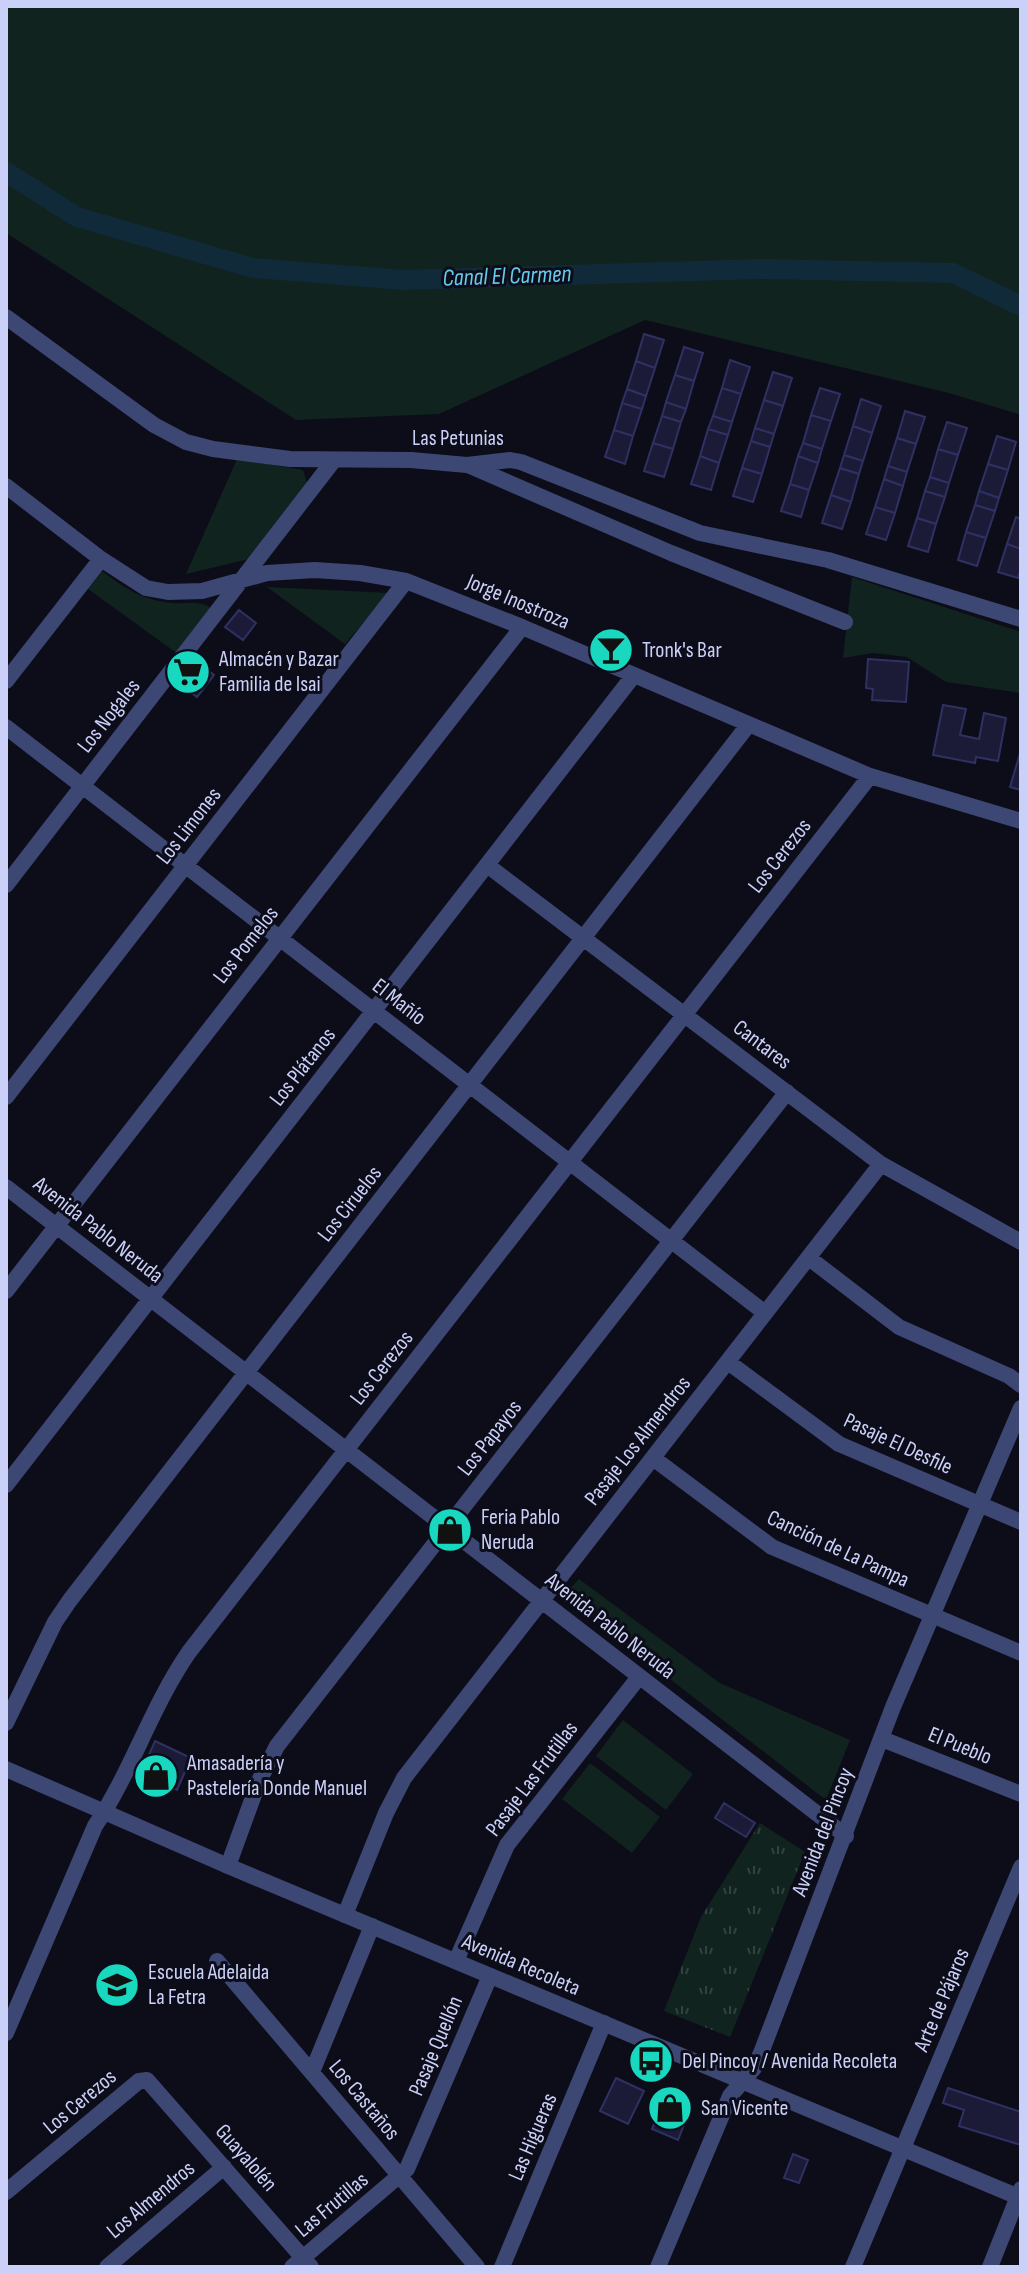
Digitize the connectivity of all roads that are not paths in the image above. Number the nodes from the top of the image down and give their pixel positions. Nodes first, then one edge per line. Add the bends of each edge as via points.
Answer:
1 (6, 317) edge
2 (334, 460) junction
3 (467, 465) junction
4 (6, 486) edge
5 (101, 559) junction
6 (243, 578) junction
7 (406, 581) junction
8 (1021, 619) edge
9 (845, 622) dead end
10 (522, 627) junction
11 (634, 675) junction
12 (6, 681) edge
13 (749, 724) junction
14 (6, 727) edge
15 (870, 776) junction
16 (83, 786) junction
17 (1021, 821) edge
18 (487, 865) junction
19 (186, 866) junction
20 (6, 885) edge
21 (279, 938) junction
22 (584, 938) junction
23 (374, 1011) junction
24 (685, 1014) junction
25 (470, 1085) junction
26 (787, 1092) junction
27 (6, 1097) edge
28 (570, 1162) junction
29 (881, 1164) junction
30 (6, 1187) edge
31 (57, 1226) junction
32 (671, 1240) junction
33 (1021, 1242) edge
34 (809, 1258) junction
35 (6, 1291) edge
36 (152, 1299) junction
37 (765, 1313) junction
38 (728, 1362) junction
39 (247, 1373) junction
40 (1021, 1385) edge
41 (1021, 1408) edge
42 (346, 1450) junction
43 (653, 1458) junction
44 (6, 1485) edge
45 (980, 1505) junction
46 (1021, 1522) edge
47 (447, 1528) junction
48 (541, 1601) junction
49 (933, 1616) junction
50 (1021, 1653) edge
51 (639, 1677) junction
52 (6, 1723) edge
53 (882, 1739) junction
54 (6, 1769) edge
55 (1021, 1794) edge
56 (105, 1812) junction
57 (846, 1836) junction
58 (228, 1866) junction
59 (1021, 1867) edge
60 (345, 1915) junction
61 (372, 1926) junction
62 (217, 1961) dead end
63 (456, 1961) junction
64 (490, 1976) junction
65 (604, 2023) junction
66 (6, 2033) edge
67 (312, 2072) junction
68 (147, 2080) joint
69 (744, 2082) junction
70 (904, 2149) junction
71 (224, 2167) junction
72 (400, 2176) junction
73 (6, 2192) edge
74 (1020, 2195) edge
75 (302, 2264) edge
76 (107, 2267) edge
77 (477, 2267) edge
78 (502, 2267) edge
79 (659, 2267) edge
80 (853, 2267) edge
81 (990, 2267) edge

1 - 2 street, Las Petunias via 154,425 186,442 290,459
2 - 3 street, Las Petunias
2 - 6 street, Los Nogales
3 - 8 street, Las Petunias via 521,462 700,533 828,560
3 - 9 street
4 - 5 street, Jorge Inostroza
5 - 6 street, Jorge Inostroza via 156,591 202,591
5 - 12 street
6 - 7 street, Jorge Inostroza via 315,570
6 - 16 street, Los Nogales
7 - 10 street, Jorge Inostroza
7 - 19 street, Los Limones
10 - 11 street, Jorge Inostroza
10 - 21 street, Los Pomelos
11 - 13 street, Jorge Inostroza
11 - 18 street, Los Plátanos
13 - 15 street, Jorge Inostroza
13 - 22 street, Los Ciruelos
14 - 16 street, El Mañío
15 - 17 street, Jorge Inostroza
15 - 24 street, Los Cerezos
16 - 19 street, El Mañío
16 - 20 street, Los Nogales
18 - 22 street, Cantares
18 - 23 street, Los Plátanos
19 - 21 street, El Mañío
19 - 27 street, Los Limones
21 - 23 street, El Mañío
21 - 31 street, Los Pomelos
22 - 24 street, Cantares
22 - 25 street, Los Ciruelos
23 - 25 street, El Mañío
23 - 36 street, Los Plátanos
24 - 26 street, Cantares
24 - 28 street, Los Cerezos
25 - 28 street, El Mañío
25 - 39 street, Los Ciruelos
26 - 29 street, Cantares
26 - 32 street, Los Papayos
28 - 32 street, El Mañío
28 - 42 street, Los Cerezos
29 - 33 street, Cantares
29 - 34 street, Pasaje Los Almendros
30 - 31 street, Avenida Pablo Neruda
31 - 35 street, Los Pomelos
31 - 36 street, Avenida Pablo Neruda
32 - 37 street, El Mañío
32 - 47 street, Los Papayos
34 - 37 street, Pasaje Los Almendros
34 - 40 street via 899,1327
36 - 39 street, Avenida Pablo Neruda
36 - 44 street, Los Plátanos
37 - 38 street, Pasaje Los Almendros
38 - 43 street, Pasaje Los Almendros
38 - 45 street, Pasaje El Desfile via 839,1444
39 - 42 street, Avenida Pablo Neruda
39 - 52 street, Los Ciruelos via 70,1600
41 - 45 street, Avenida del Pincoy
42 - 47 street, Avenida Pablo Neruda
42 - 56 street, Los Cerezos via 183,1660
43 - 48 street, Pasaje Los Almendros
43 - 49 street, Canción de La Pampa via 772,1547
45 - 46 street, Pasaje El Desfile
45 - 49 street, Avenida del Pincoy
47 - 48 street, Avenida Pablo Neruda
47 - 58 street, Los Papayos via 277,1746
48 - 51 street, Avenida Pablo Neruda
48 - 60 street, Pasaje Los Almendros via 404,1778
49 - 50 street, Canción de La Pampa
49 - 53 street, Avenida del Pincoy
51 - 57 street, Avenida Pablo Neruda
51 - 63 street, Pasaje Las Frutillas via 507,1845
53 - 55 street, El Pueblo
53 - 57 street, Avenida del Pincoy
54 - 56 street, Avenida Recoleta
56 - 58 street, Avenida Recoleta
56 - 66 street, Los Cerezos
57 - 69 street, Avenida del Pincoy via 761,2053
58 - 60 street, Avenida Recoleta
59 - 70 street, Arte de Pájaros
60 - 61 street, Avenida Recoleta
61 - 63 street, Avenida Recoleta
61 - 67 street
62 - 67 street, Los Castaños
63 - 64 street, Avenida Recoleta
64 - 65 street, Avenida Recoleta
64 - 72 street, Pasaje Quellón via 413,2157
65 - 69 street, Avenida Recoleta
65 - 78 street, Las Higueras
67 - 72 street, Los Castaños
68 - 71 street, Guayalolén
68 - 73 street, Los Cerezos via 139,2081
69 - 70 street, Avenida Recoleta
69 - 79 street, Avenida del Pincoy via 730,2096
70 - 74 street, Avenida Recoleta
70 - 80 street, Arte de Pájaros
71 - 75 street, Guayalolén
71 - 76 street, Los Almendros
72 - 75 street, Las Frutillas
72 - 77 street, Los Castaños
74 - 81 street

